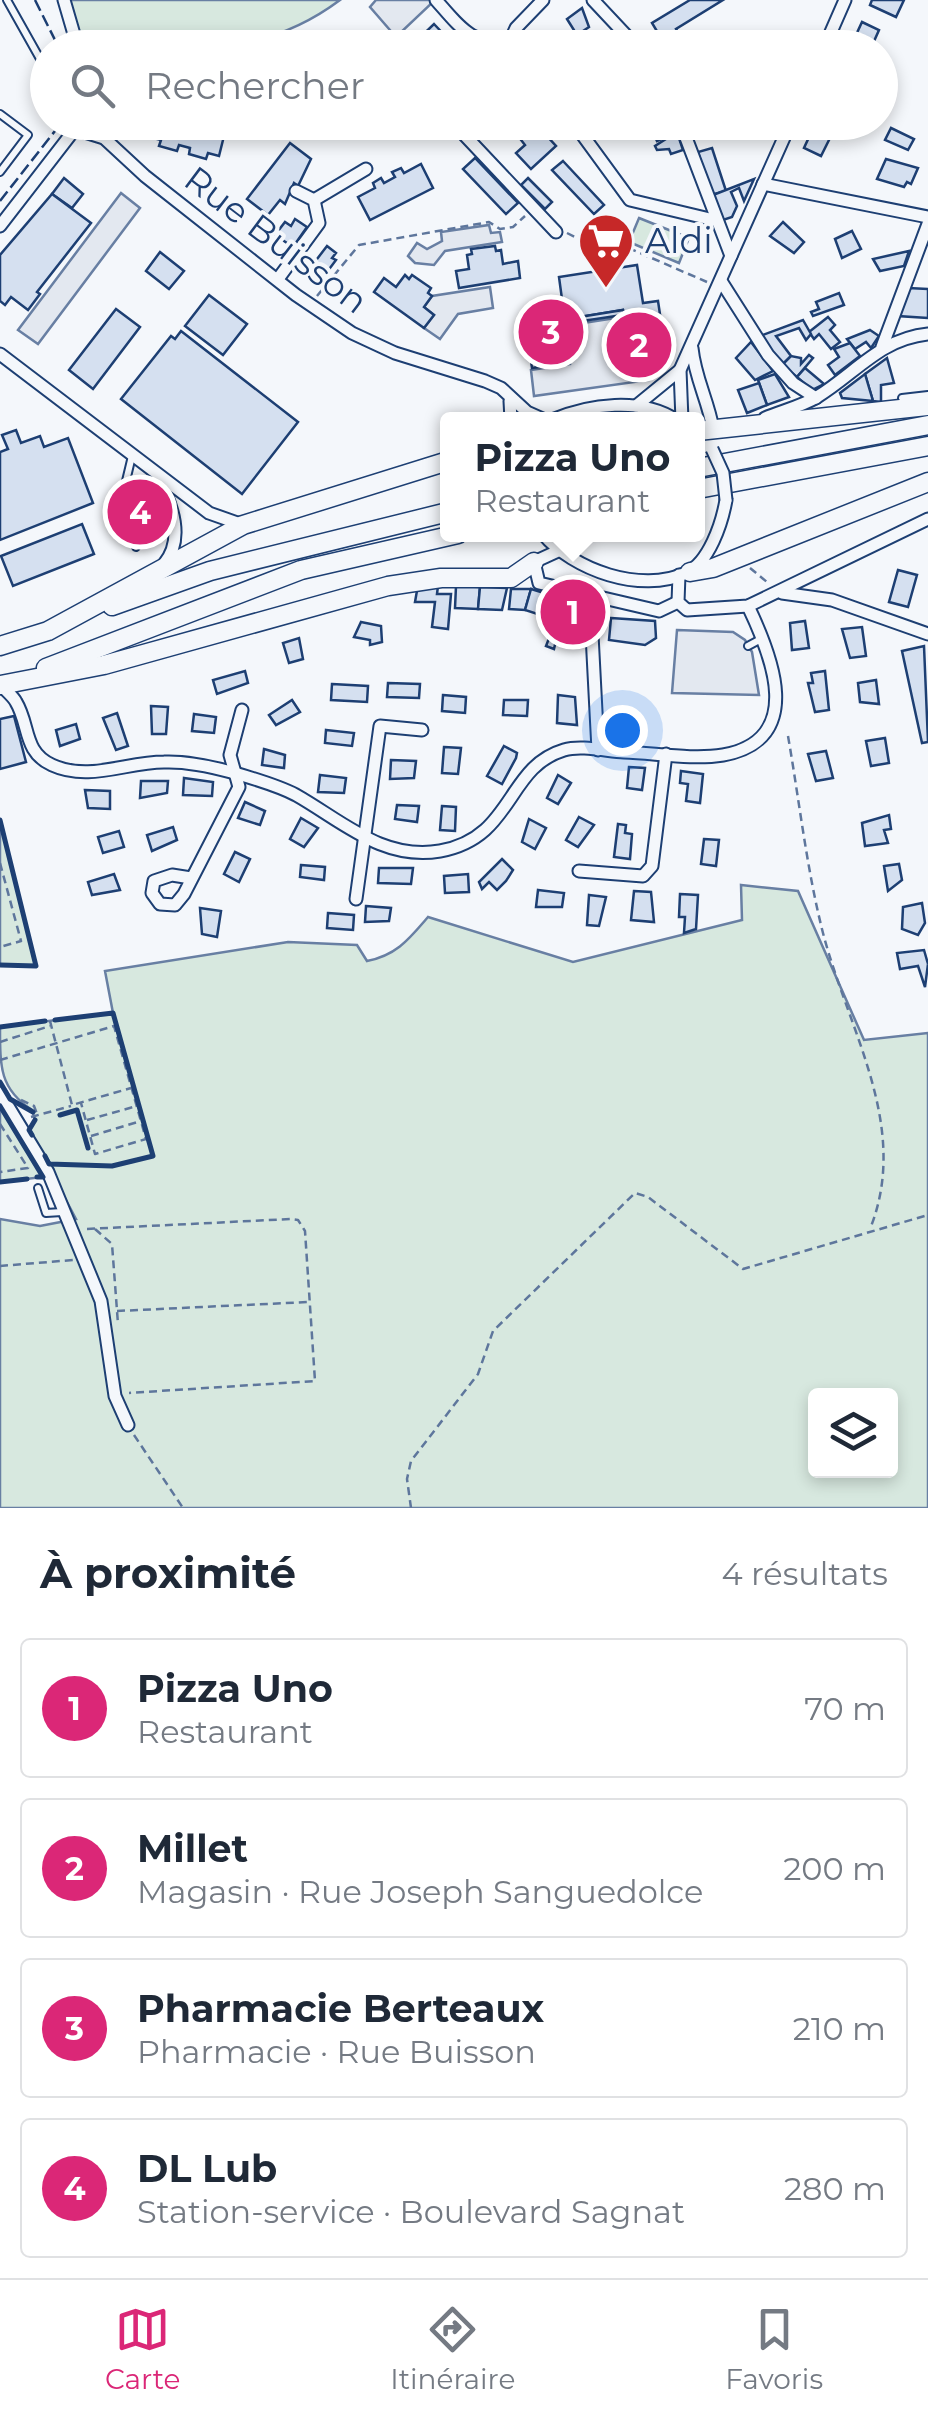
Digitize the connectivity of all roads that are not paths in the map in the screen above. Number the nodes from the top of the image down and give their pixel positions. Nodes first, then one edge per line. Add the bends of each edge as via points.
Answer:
1 (7, 0) edge
2 (64, 0) edge
3 (436, 0) edge
4 (544, 0) edge
5 (593, 0) edge
6 (845, 0) edge
7 (73, 30) edge
8 (462, 30) edge
9 (516, 30) edge
10 (621, 30) edge
11 (832, 30) edge
12 (30, 41) edge
13 (0, 114) edge
14 (64, 140) edge
15 (106, 140) edge
16 (472, 140) edge
17 (586, 140) edge
18 (686, 140) edge
19 (783, 140) edge
20 (366, 169) dead end
21 (0, 172) edge
22 (764, 184) junction
23 (296, 190) dead end
24 (314, 200) junction
25 (714, 220) junction
26 (928, 221) edge
27 (0, 226) edge
28 (556, 232) road end
29 (730, 256) junction
30 (278, 279) junction
31 (723, 286) junction
32 (928, 334) edge
33 (691, 344) junction
34 (882, 347) junction
35 (0, 354) edge
36 (680, 370) junction
37 (928, 395) edge
38 (816, 398) junction
39 (902, 398) dead end
40 (510, 401) junction
41 (636, 406) junction
42 (928, 406) edge
43 (511, 412) edge
44 (533, 412) edge
45 (574, 412) edge
46 (666, 412) edge
47 (679, 412) edge
48 (752, 424) junction
49 (928, 425) edge
50 (705, 436) edge
51 (928, 446) edge
52 (132, 456) junction
53 (440, 464) edge
54 (705, 467) edge
55 (157, 476) junction
56 (928, 482) edge
57 (705, 488) edge
58 (440, 514) edge
59 (928, 519) edge
60 (243, 526) junction
61 (440, 538) edge
62 (550, 542) edge
63 (136, 547) dead end
64 (534, 562) junction
65 (157, 572) junction
66 (684, 574) junction
67 (780, 593) junction
68 (590, 596) junction
69 (683, 606) junction
70 (748, 606) junction
71 (52, 628) junction
72 (928, 634) edge
73 (762, 638) junction
74 (748, 646) dead end
75 (3, 647) edge
76 (0, 685) edge
77 (242, 710) dead end
78 (422, 730) dead end
79 (598, 750) junction
80 (666, 754) junction
81 (234, 773) junction
82 (364, 837) junction
83 (579, 872) dead end
84 (191, 878) dead end
85 (356, 900) dead end
86 (6, 1095) edge
87 (38, 1188) road end
88 (62, 1212) junction
89 (128, 1425) road end

1 - 12 lane
2 - 7 street
3 - 8 street
4 - 9 street
5 - 10 street
6 - 11 street
13 - 21 lane via 28,135
14 - 27 street, Rue Buisson
15 - 30 street, Rue Buisson
16 - 28 street
17 - 25 street via 630,200
18 - 25 street
19 - 22 street
20 - 24 street
22 - 26 street
22 - 29 street
23 - 24 street
24 - 30 street via 319,223
25 - 29 street
26 - 34 street
29 - 31 street
30 - 40 street, Rue Buisson via 352,333 502,388
31 - 33 street
31 - 38 street via 768,354
32 - 34 street
33 - 36 street
33 - 50 street via 696,384 708,402
34 - 38 street
35 - 52 street
36 - 41 street
36 - 47 street
37 - 39 lane
38 - 48 street
40 - 43 street
40 - 44 street, Rue Buisson
41 - 45 street
41 - 46 street
42 - 48 main road
48 - 50 main road
49 - 54 main road
50 - 66 street, bridge via 726,500 717,532
51 - 57 main road
52 - 55 street
52 - 63 lane via 120,506
53 - 60 main road
55 - 60 street via 209,513
55 - 65 street via 172,504 176,531 169,559
56 - 66 main road
58 - 71 main road via 210,570
59 - 67 street
60 - 65 main road
61 - 76 main road via 301,570
62 - 64 street
62 - 66 street via 593,570 633,579
64 - 68 street via 538,584
64 - 76 main road via 511,578 388,586 104,665
65 - 71 main road
66 - 69 street
67 - 70 street
67 - 72 street via 832,600
68 - 69 street via 659,611
68 - 79 street
69 - 70 street
70 - 73 street
71 - 75 main road
73 - 74 lane
73 - 80 street via 774,664 776,705 768,728 751,746 722,755
76 - 81 street via 17,702 33,750 58,768 85,774 164,762
77 - 81 street via 230,755
78 - 82 street via 380,726
79 - 80 street
79 - 82 street via 567,748 535,762 504,813 475,841 402,853
80 - 83 street via 652,866 643,876
81 - 82 street via 291,792
81 - 84 street via 239,787
82 - 85 street
86 - 88 street
87 - 88 lane via 46,1212
88 - 89 street via 101,1301 116,1396

